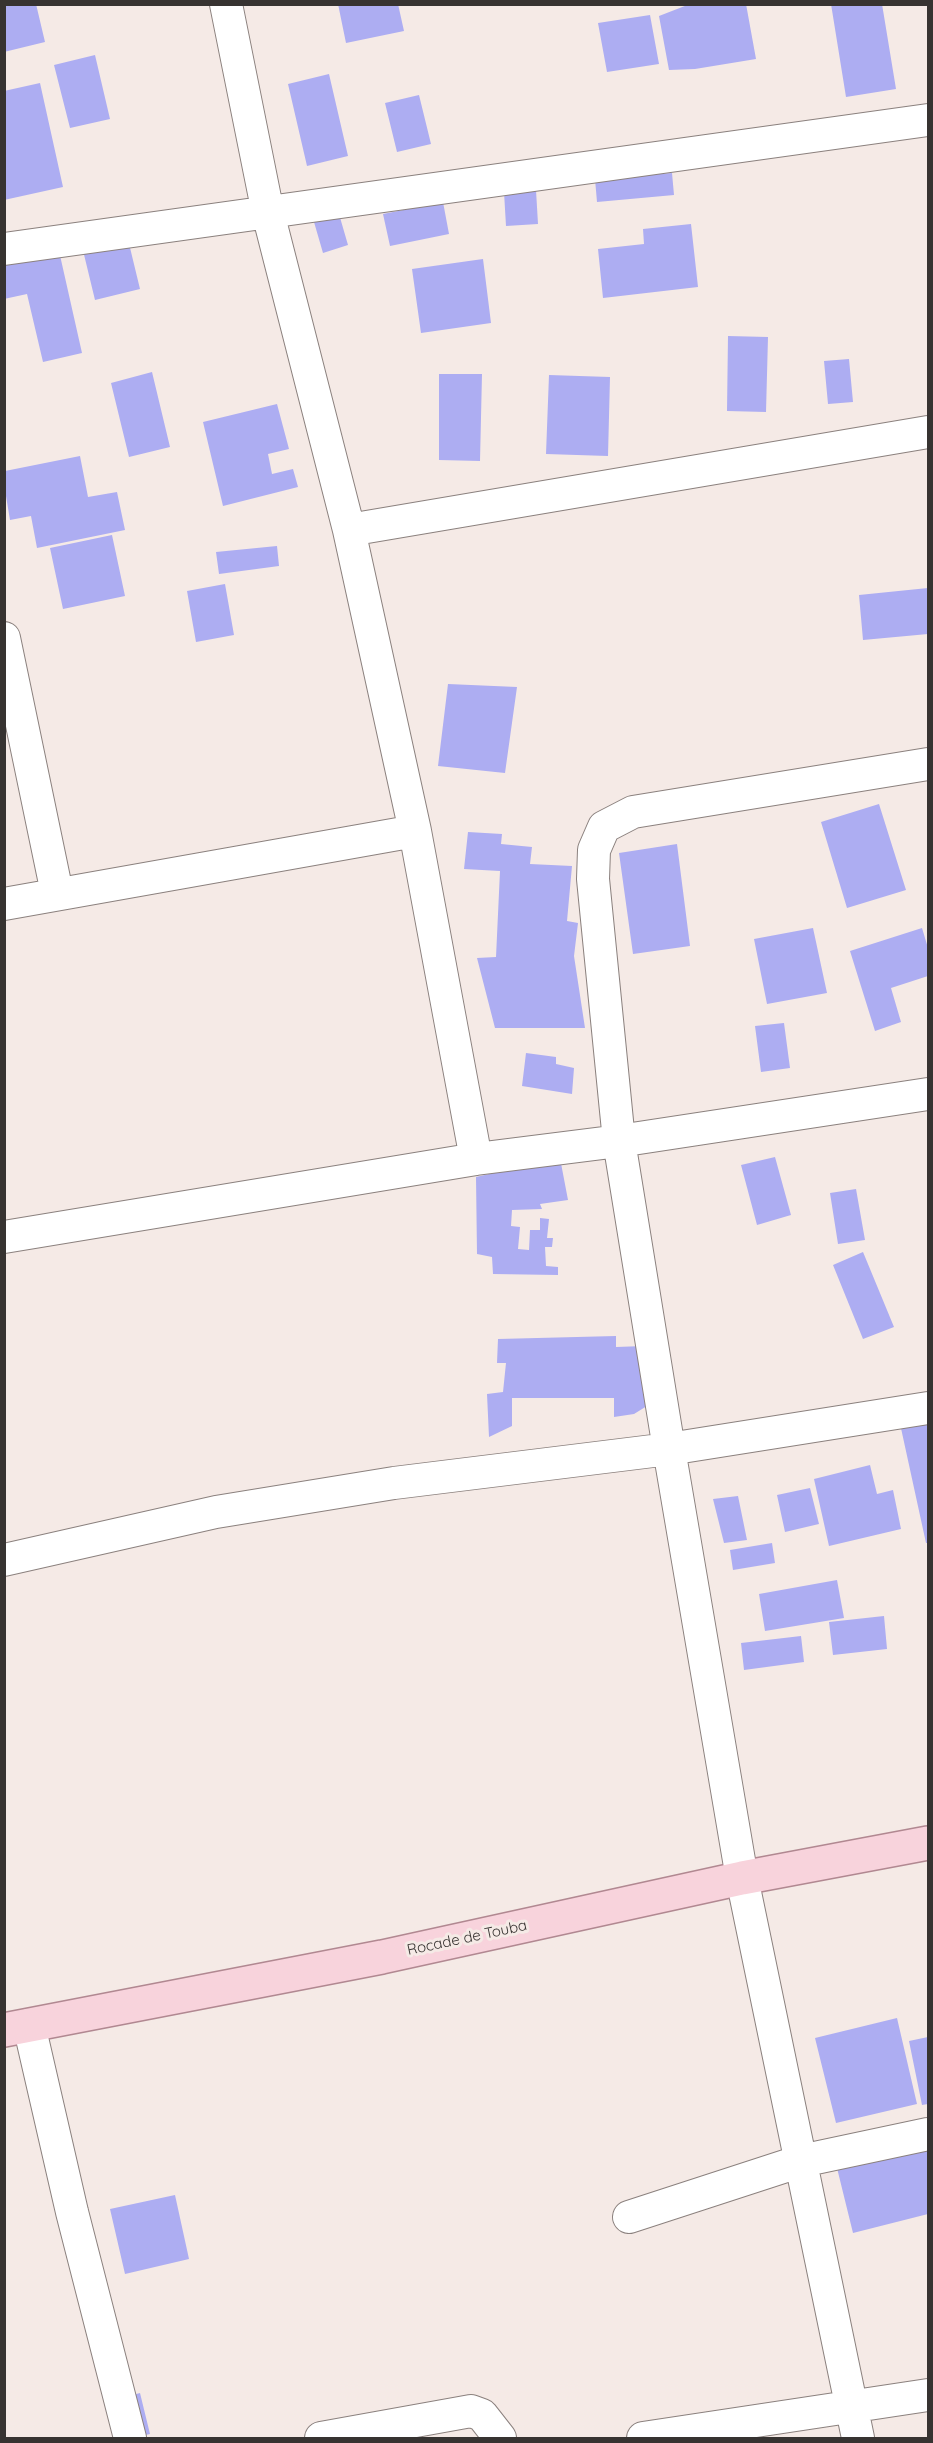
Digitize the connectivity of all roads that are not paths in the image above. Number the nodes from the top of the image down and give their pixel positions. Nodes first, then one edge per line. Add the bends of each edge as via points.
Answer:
1 (226, 4) edge
2 (928, 120) edge
3 (268, 213) junction
4 (4, 249) edge
5 (928, 432) edge
6 (349, 531) junction
7 (4, 638) edge
8 (928, 764) edge
9 (415, 831) junction
10 (57, 893) junction
11 (4, 904) edge
12 (928, 1094) edge
13 (619, 1141) junction
14 (476, 1159) junction
15 (4, 1237) edge
16 (928, 1408) edge
17 (669, 1449) junction
18 (4, 1560) edge
19 (928, 1843) edge
20 (742, 1878) junction
21 (17, 2028) edge
22 (928, 2134) edge
23 (801, 2161) junction
24 (629, 2217) dead end
25 (928, 2395) edge
26 (853, 2408) junction
27 (129, 2439) edge
28 (321, 2439) edge
29 (500, 2439) edge
30 (643, 2439) edge
31 (858, 2439) edge

1 - 3 street
2 - 3 street
3 - 4 street
3 - 6 street
5 - 6 street
6 - 9 street
7 - 10 street
8 - 13 street via 664,805 633,812 604,827 594,850 593,879
9 - 10 street
9 - 14 street
10 - 11 street
12 - 13 street
13 - 14 street
13 - 17 street
14 - 15 street
16 - 17 street
17 - 18 street via 394,1483 216,1512
17 - 20 street
19 - 20 main road, Rocade de Touba
20 - 21 main road, Rocade de Touba via 382,1957
20 - 23 street
21 - 27 street
22 - 23 street
23 - 24 street
23 - 26 street
25 - 26 street
26 - 30 street
26 - 31 street
28 - 29 street via 471,2411 482,2415

